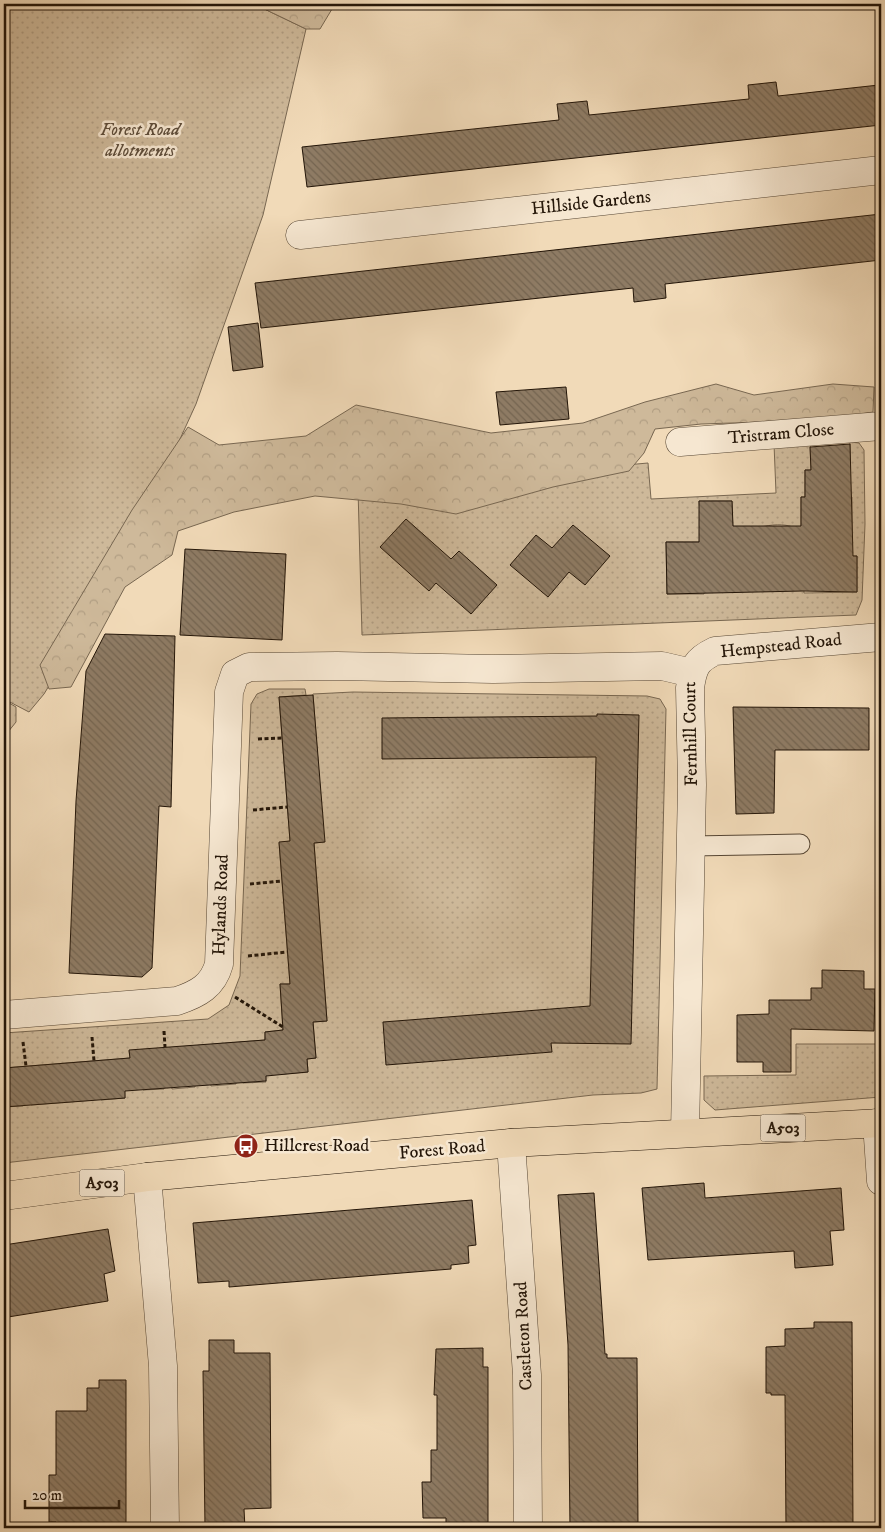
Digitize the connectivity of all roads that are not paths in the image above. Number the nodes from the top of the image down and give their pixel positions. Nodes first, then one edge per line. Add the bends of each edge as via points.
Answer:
1 (881, 170) edge
2 (300, 235) dead end
3 (881, 426) edge
4 (680, 442) dead end
5 (881, 637) edge
6 (235, 674) joint
7 (692, 674) junction
8 (800, 844) dead end
9 (691, 846) junction
10 (4, 1016) edge
11 (879, 1123) edge
12 (685, 1133) junction
13 (511, 1143) junction
14 (147, 1177) junction
15 (881, 1181) edge
16 (4, 1196) edge
17 (165, 1528) edge
18 (528, 1528) edge

1 - 2 street, Hillside Gardens
3 - 4 street, Tristram Close
5 - 7 street, Hempstead Road via 715,651 700,658
6 - 7 street, Fernhill Court via 249,667 493,669 662,666
6 - 10 street, Hylands Road via 229,692 215,970 191,996 177,1001
7 - 9 street, Fernhill Court
8 - 9 lane
9 - 12 street, Fernhill Court
11 - 12 main road, Forest Road / A503
11 - 15 street
12 - 13 main road, Forest Road / A503
13 - 14 main road, Forest Road / A503
13 - 18 street, Castleton Road via 527,1375
14 - 16 main road, Forest Road / A503
14 - 17 street via 163,1366

